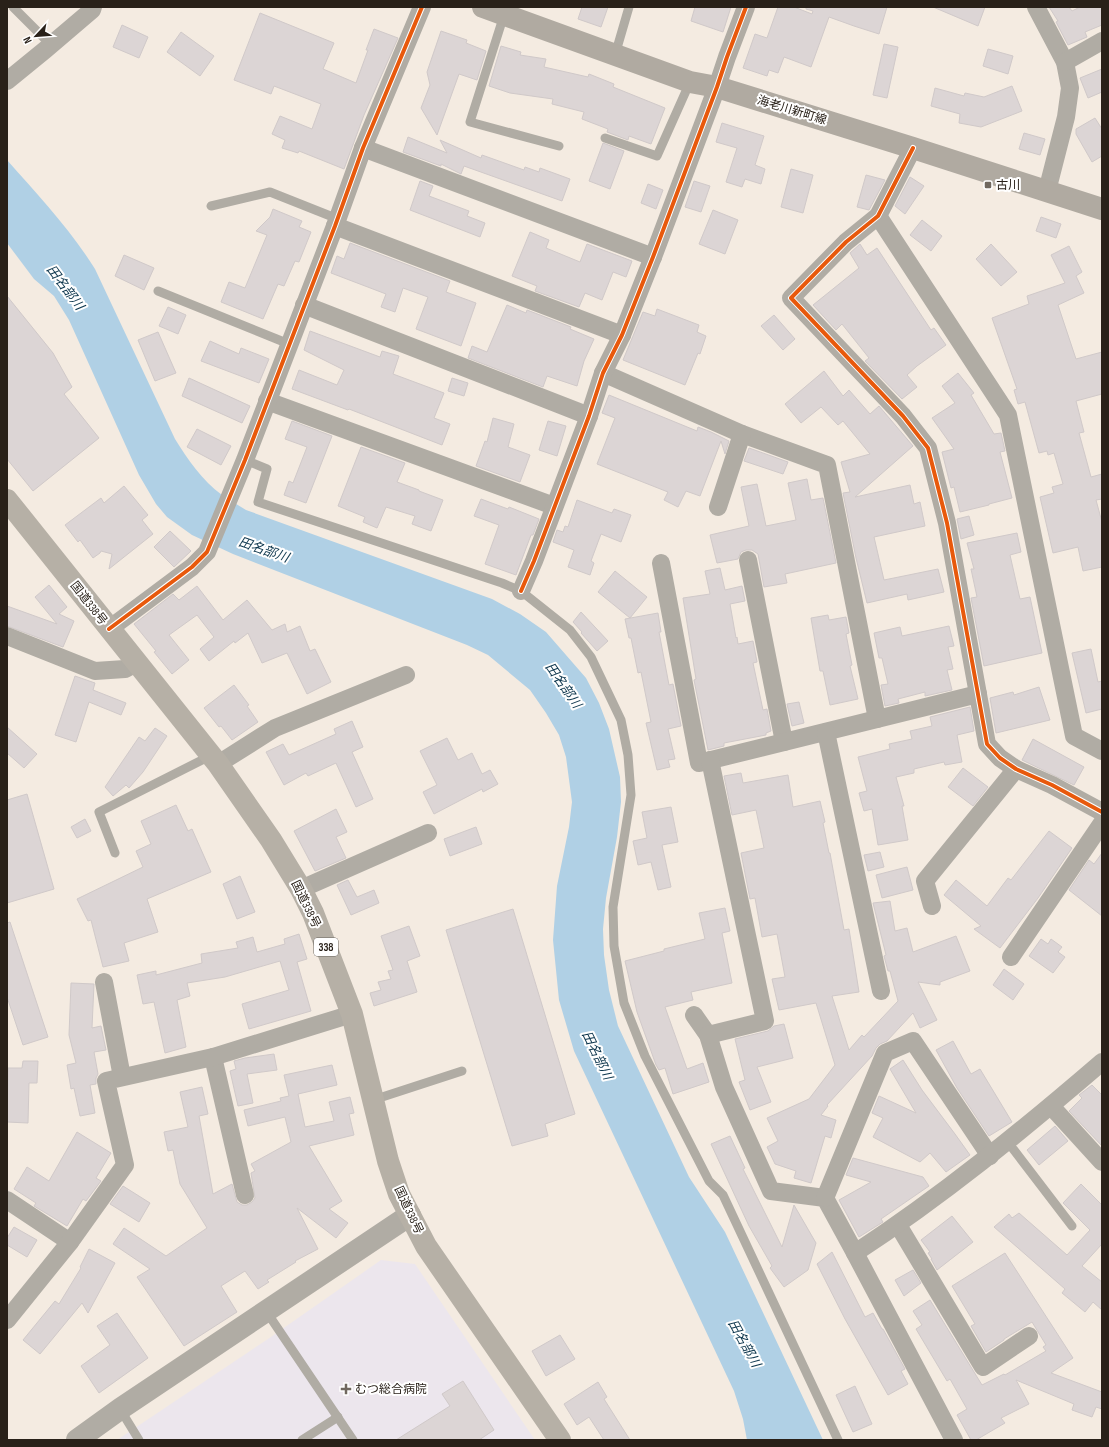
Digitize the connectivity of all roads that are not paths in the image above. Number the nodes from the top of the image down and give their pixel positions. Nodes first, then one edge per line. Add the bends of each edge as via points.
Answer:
1 (13, 7) edge
2 (93, 7) edge
3 (422, 7) edge
4 (483, 7) edge
5 (630, 7) edge
6 (746, 7) edge
7 (1036, 7) edge
8 (504, 15) junction
9 (1102, 41) edge
10 (51, 45) junction
11 (615, 55) junction
12 (1065, 62) junction
13 (7, 81) edge
14 (690, 82) junction
15 (717, 87) junction
16 (605, 138) dead end
17 (559, 146) dead end
18 (363, 148) junction
19 (913, 148) junction
20 (1047, 191) junction
21 (211, 206) dead end
22 (1102, 209) edge
23 (878, 216) junction
24 (336, 222) junction
25 (653, 257) junction
26 (158, 291) dead end
27 (304, 306) junction
28 (622, 335) junction
29 (289, 344) junction
30 (603, 373) junction
31 (267, 401) junction
32 (589, 416) junction
33 (742, 434) junction
34 (242, 466) junction
35 (7, 500) edge
36 (554, 506) junction
37 (718, 507) dead end
38 (748, 560) dead end
39 (661, 563) dead end
40 (520, 591) junction
41 (109, 629) junction
42 (7, 636) edge
43 (136, 663) junction
44 (406, 675) dead end
45 (978, 694) junction
46 (877, 720) junction
47 (826, 732) junction
48 (784, 742) junction
49 (1102, 751) edge
50 (214, 760) junction
51 (710, 760) junction
52 (1016, 769) junction
53 (1102, 812) edge
54 (1102, 823) edge
55 (428, 833) dead end
56 (115, 853) dead end
57 (301, 889) junction
58 (932, 906) dead end
59 (1011, 957) dead end
60 (104, 982) dead end
61 (881, 991) dead end
62 (352, 1014) junction
63 (694, 1015) dead end
64 (708, 1035) junction
65 (213, 1057) junction
66 (1102, 1062) edge
67 (462, 1071) dead end
68 (122, 1077) junction
69 (373, 1100) junction
70 (1051, 1106) junction
71 (1007, 1141) junction
72 (990, 1156) junction
73 (1102, 1162) edge
74 (245, 1195) dead end
75 (825, 1198) junction
76 (7, 1200) edge
77 (410, 1214) junction
78 (898, 1225) junction
79 (1072, 1226) dead end
80 (70, 1242) junction
81 (855, 1253) junction
82 (266, 1311) junction
83 (7, 1320) edge
84 (1029, 1336) dead end
85 (120, 1409) junction
86 (338, 1417) junction
87 (77, 1440) edge
88 (139, 1440) edge
89 (302, 1440) edge
90 (353, 1440) edge
91 (560, 1440) edge
92 (838, 1440) edge
93 (954, 1440) edge

1 - 10 lane
2 - 10 street
3 - 18 street
4 - 8 main road, 海老川新町線
5 - 11 lane
6 - 15 street
7 - 12 street
8 - 11 main road, 海老川新町線
8 - 17 lane via 470,122
9 - 12 street
10 - 13 street
11 - 14 main road, 海老川新町線
12 - 20 street via 1070,88 1066,117
14 - 15 main road, 海老川新町線
14 - 16 lane via 657,156
15 - 19 main road, 海老川新町線
15 - 25 street
18 - 24 street
18 - 25 street
19 - 20 main road, 海老川新町線
19 - 23 street
20 - 22 main road, 海老川新町線
21 - 24 lane via 270,192
23 - 45 street via 846,242 791,298 903,416 928,448 947,523
23 - 49 street via 1008,415 1074,736
24 - 27 street
24 - 28 street
25 - 28 street
26 - 29 lane
27 - 29 street
27 - 32 street
28 - 30 street
29 - 31 street
30 - 32 street
30 - 33 street
31 - 34 street
31 - 36 street
32 - 36 street
33 - 37 street
33 - 46 street via 827,465
34 - 40 lane via 268,469 258,502 502,582
34 - 41 street via 207,552 192,567
35 - 41 highway, 国道338号 / 338
36 - 40 street
38 - 48 street
39 - 51 street via 699,763
40 - 92 lane via 570,630 591,657 621,720 628,755 631,795 613,907 614,946 624,1003 645,1056 709,1181 722,1194
41 - 43 highway, 国道338号 / 338
42 - 43 street via 95,671 125,668
43 - 50 highway, 国道338号 / 338
44 - 50 street via 275,728
45 - 46 street
45 - 52 street via 987,744 1000,758
46 - 47 street
47 - 48 street
47 - 61 street
48 - 51 street
50 - 56 lane via 99,812
50 - 57 highway, 国道338号 / 338 via 272,840
51 - 64 street via 765,1021
52 - 53 street
52 - 58 street via 925,881
54 - 59 street
55 - 57 street
57 - 62 highway, 国道338号 / 338 via 313,913
60 - 68 street
62 - 65 street
62 - 69 highway, 国道338号 / 338
63 - 64 street
64 - 75 street via 724,1087 771,1191
65 - 68 street
65 - 74 street
66 - 70 street
67 - 69 lane
68 - 80 street via 106,1081 125,1165
69 - 77 highway, 国道338号 / 338 via 388,1161 399,1194
70 - 71 street
70 - 73 street
71 - 72 street
71 - 79 lane
72 - 75 street via 913,1040 885,1053
72 - 78 street
75 - 81 street
76 - 80 street
77 - 82 street
77 - 91 highway, 国道338号 / 338 via 426,1246
78 - 81 street
78 - 84 street via 983,1367
80 - 83 street
81 - 93 street
82 - 85 street
82 - 86 lane
85 - 87 street
85 - 88 lane
86 - 89 lane
86 - 90 lane

